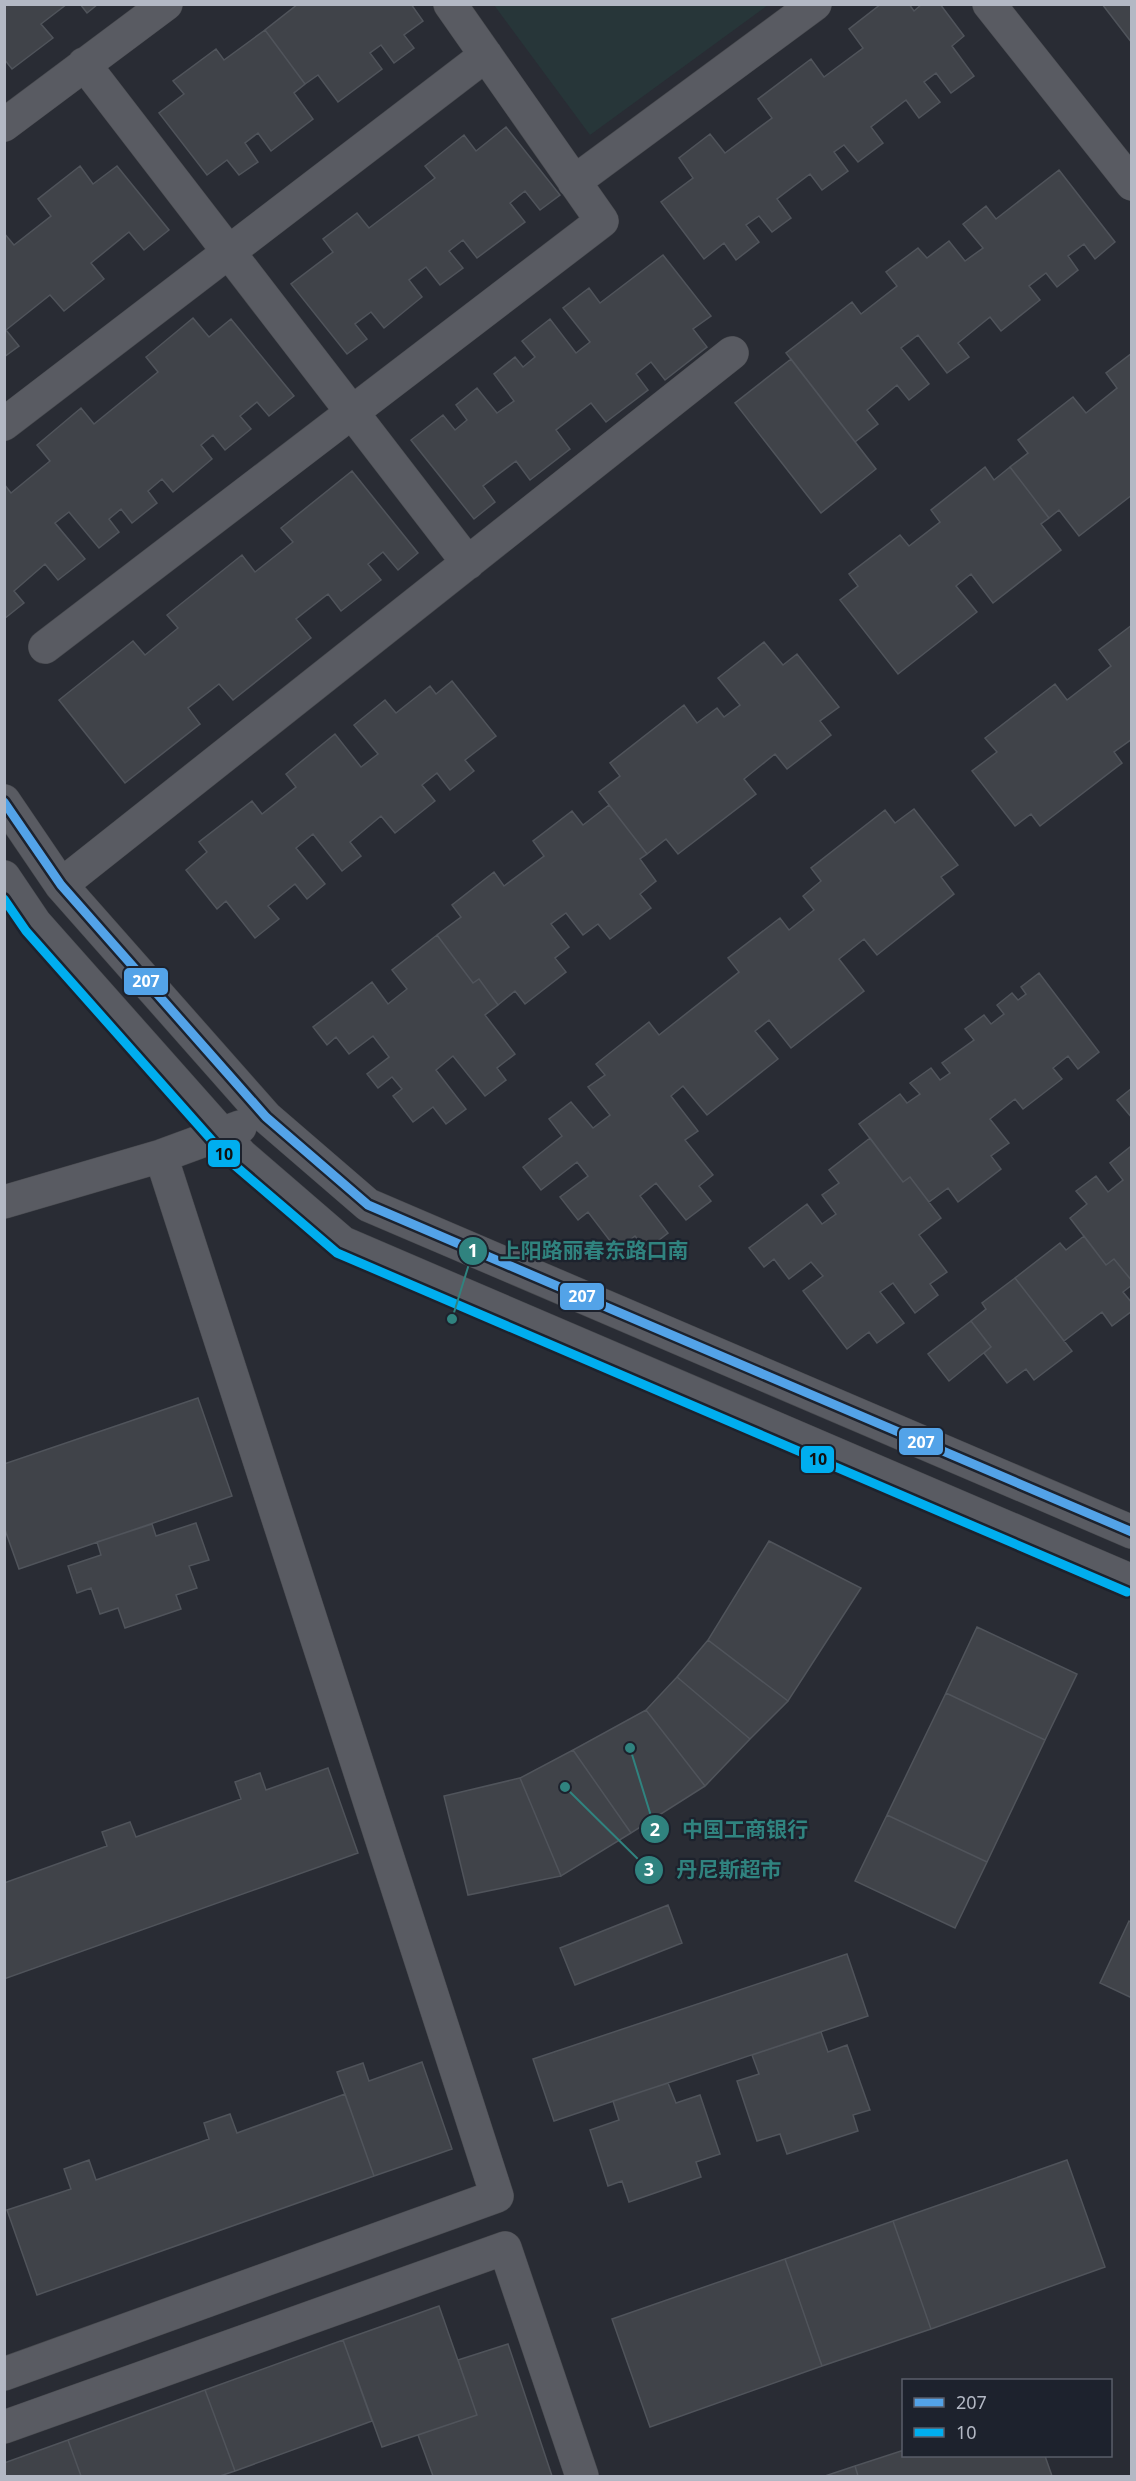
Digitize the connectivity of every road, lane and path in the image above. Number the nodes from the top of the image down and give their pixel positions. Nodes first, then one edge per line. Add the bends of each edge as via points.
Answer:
1 (166, 4) edge
2 (450, 4) edge
3 (815, 4) edge
4 (989, 4) edge
5 (486, 55) junction
6 (84, 64) junction
7 (4, 125) edge
8 (574, 182) junction
9 (1131, 184) edge
10 (229, 253) junction
11 (732, 353) dead end
12 (352, 412) junction
13 (4, 424) edge
14 (468, 563) junction
15 (45, 647) dead end
16 (4, 801) edge
17 (4, 877) edge
18 (61, 885) junction
19 (266, 1118) junction
20 (222, 1134) junction
21 (161, 1156) junction
22 (4, 1202) edge
23 (1131, 1531) edge
24 (1131, 1581) edge
25 (4, 2374) edge
26 (4, 2427) edge
27 (582, 2476) edge

1 - 6 street
2 - 5 street
3 - 8 street
4 - 9 street
5 - 8 street
5 - 10 street
6 - 7 street
6 - 10 street
8 - 12 street via 602,221
10 - 12 street
10 - 13 street
11 - 14 street
12 - 14 street
12 - 15 street
14 - 18 street
16 - 18 street
17 - 20 street via 35,923
18 - 19 street
19 - 20 street
19 - 23 street via 368,1205
20 - 21 street
20 - 24 street via 343,1243
21 - 22 street
21 - 25 street via 496,2196
26 - 27 street via 505,2248

